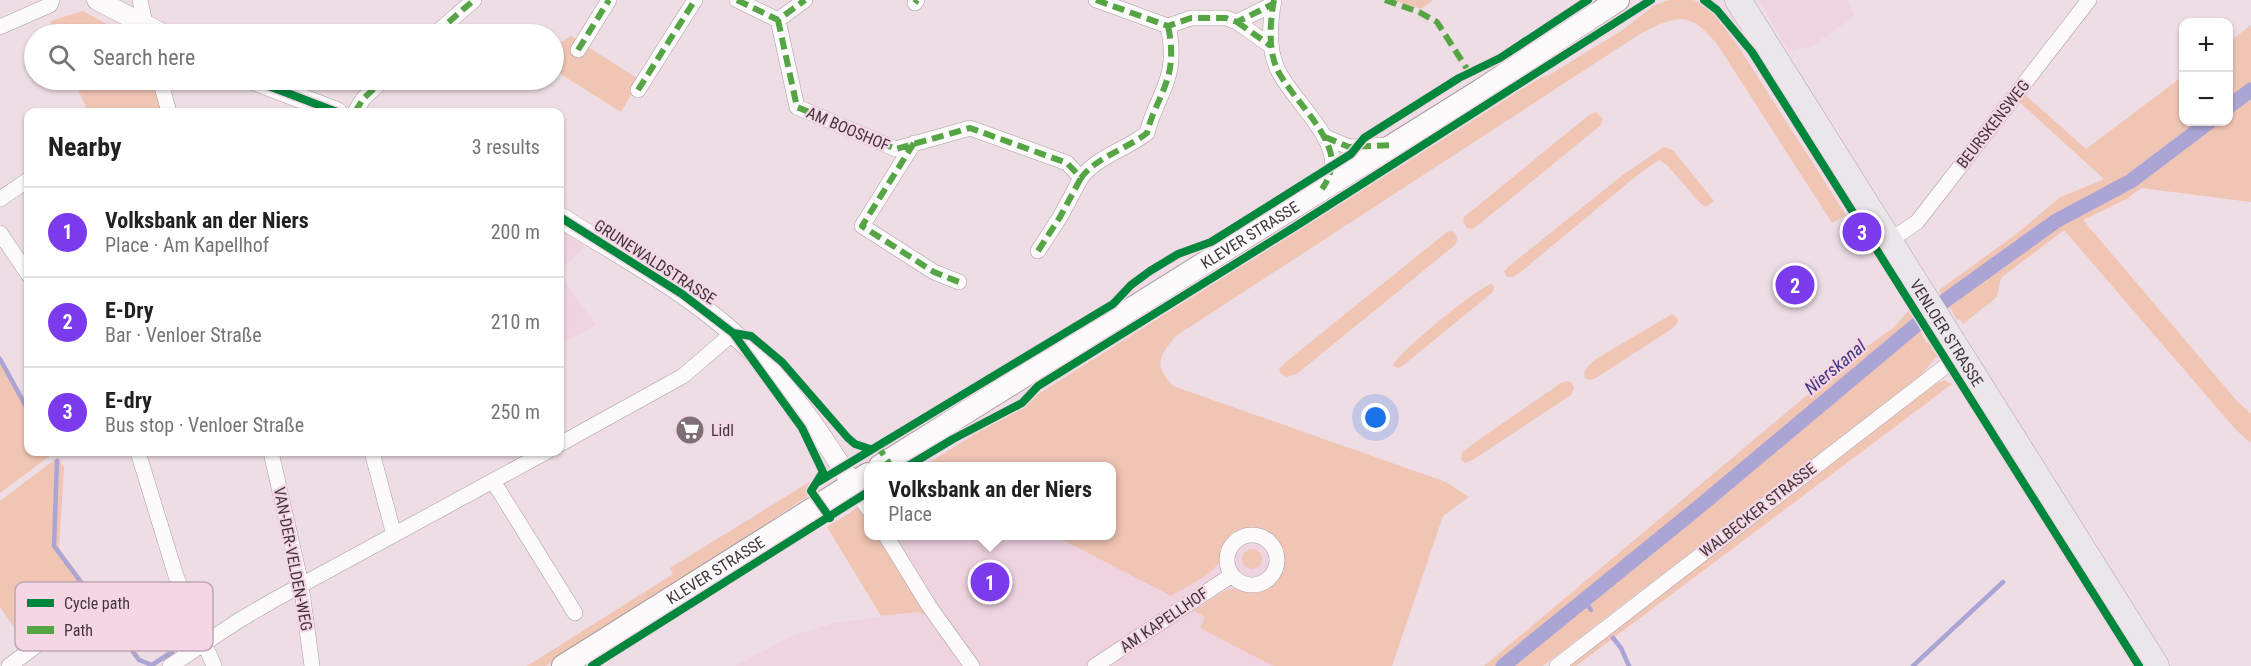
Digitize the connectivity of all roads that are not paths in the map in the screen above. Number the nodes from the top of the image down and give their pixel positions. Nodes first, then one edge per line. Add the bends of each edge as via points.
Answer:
1 (52, 0) edge
2 (97, 0) edge
3 (140, 0) edge
4 (474, 0) edge
5 (609, 0) edge
6 (695, 0) edge
7 (737, 0) edge
8 (805, 0) edge
9 (1096, 0) edge
10 (1618, 0) edge
11 (1737, 0) edge
12 (2089, 0) edge
13 (1273, 2) edge
14 (778, 20) junction
15 (1237, 22) junction
16 (138, 24) edge
17 (149, 24) edge
18 (446, 24) edge
19 (1168, 26) junction
20 (0, 27) edge
21 (1271, 46) junction
22 (578, 50) dead end
23 (163, 90) edge
24 (280, 90) edge
25 (372, 90) edge
26 (638, 90) dead end
27 (168, 108) edge
28 (327, 108) edge
29 (357, 108) edge
30 (1325, 137) junction
31 (914, 144) junction
32 (1392, 145) junction
33 (1081, 178) junction
34 (24, 183) edge
35 (1322, 189) junction
36 (0, 199) edge
37 (564, 220) edge
38 (0, 233) edge
39 (1889, 241) junction
40 (1038, 251) dead end
41 (24, 268) edge
42 (958, 282) dead end
43 (733, 333) junction
44 (1960, 355) junction
45 (564, 442) edge
46 (139, 456) edge
47 (272, 456) edge
48 (373, 456) edge
49 (539, 456) edge
50 (886, 462) edge
51 (860, 479) edge
52 (493, 481) junction
53 (864, 494) edge
54 (394, 535) junction
55 (888, 540) edge
56 (1232, 574) dead end
57 (178, 582) edge
58 (301, 584) junction
59 (575, 613) dead end
60 (213, 637) edge
61 (29, 651) edge
62 (192, 651) edge
63 (207, 651) edge
64 (9, 666) edge
65 (170, 666) edge
66 (214, 666) edge
67 (312, 666) edge
68 (563, 666) edge
69 (972, 666) edge
70 (1095, 666) edge
71 (1557, 666) edge
72 (2156, 666) edge

1 - 20 street via 50,5
2 - 16 street
3 - 17 street
4 - 18 street
5 - 22 street
6 - 26 street
7 - 14 street
8 - 14 street
9 - 19 street
10 - 32 main road, KLEVER STRASSE
11 - 39 main road, VENLOER STRASSE
12 - 39 street, BEURSKENSWEG via 1917,222
13 - 15 street
13 - 21 street
14 - 31 street, AM BOOSHOF via 797,107 897,149
15 - 19 street via 1226,18 1191,18
15 - 21 street
19 - 33 street via 1172,45 1167,81 1147,133 1133,145 1089,167
21 - 30 street via 1285,83
23 - 27 street
24 - 28 street
25 - 29 street
30 - 32 street via 1349,147
30 - 35 street via 1332,167
31 - 33 street, AM BOOSHOF via 970,128 1067,163
31 - 42 street, AM BOOSHOF via 862,226 934,272
32 - 35 main road, KLEVER STRASSE
33 - 40 street
34 - 36 street
35 - 50 main road, KLEVER STRASSE
37 - 43 street, GRUNEWALDSTRASSE via 682,294
38 - 41 street
39 - 44 main road, VENLOER STRASSE
43 - 45 street via 683,376
43 - 51 street, GRUNEWALDSTRASSE via 768,367
44 - 71 street, WALBECKER STRASSE
44 - 72 main road, VENLOER STRASSE
46 - 57 street
47 - 58 street, VAN-DER-VELDEN-WEG
48 - 54 street
49 - 52 street
51 - 53 street
51 - 68 main road, KLEVER STRASSE
52 - 54 street
52 - 59 street
54 - 58 street
55 - 69 street via 928,606
56 - 70 street, AM KAPELLHOF
58 - 60 street
58 - 67 street, VAN-DER-VELDEN-WEG
61 - 64 street
62 - 65 street
63 - 66 street

